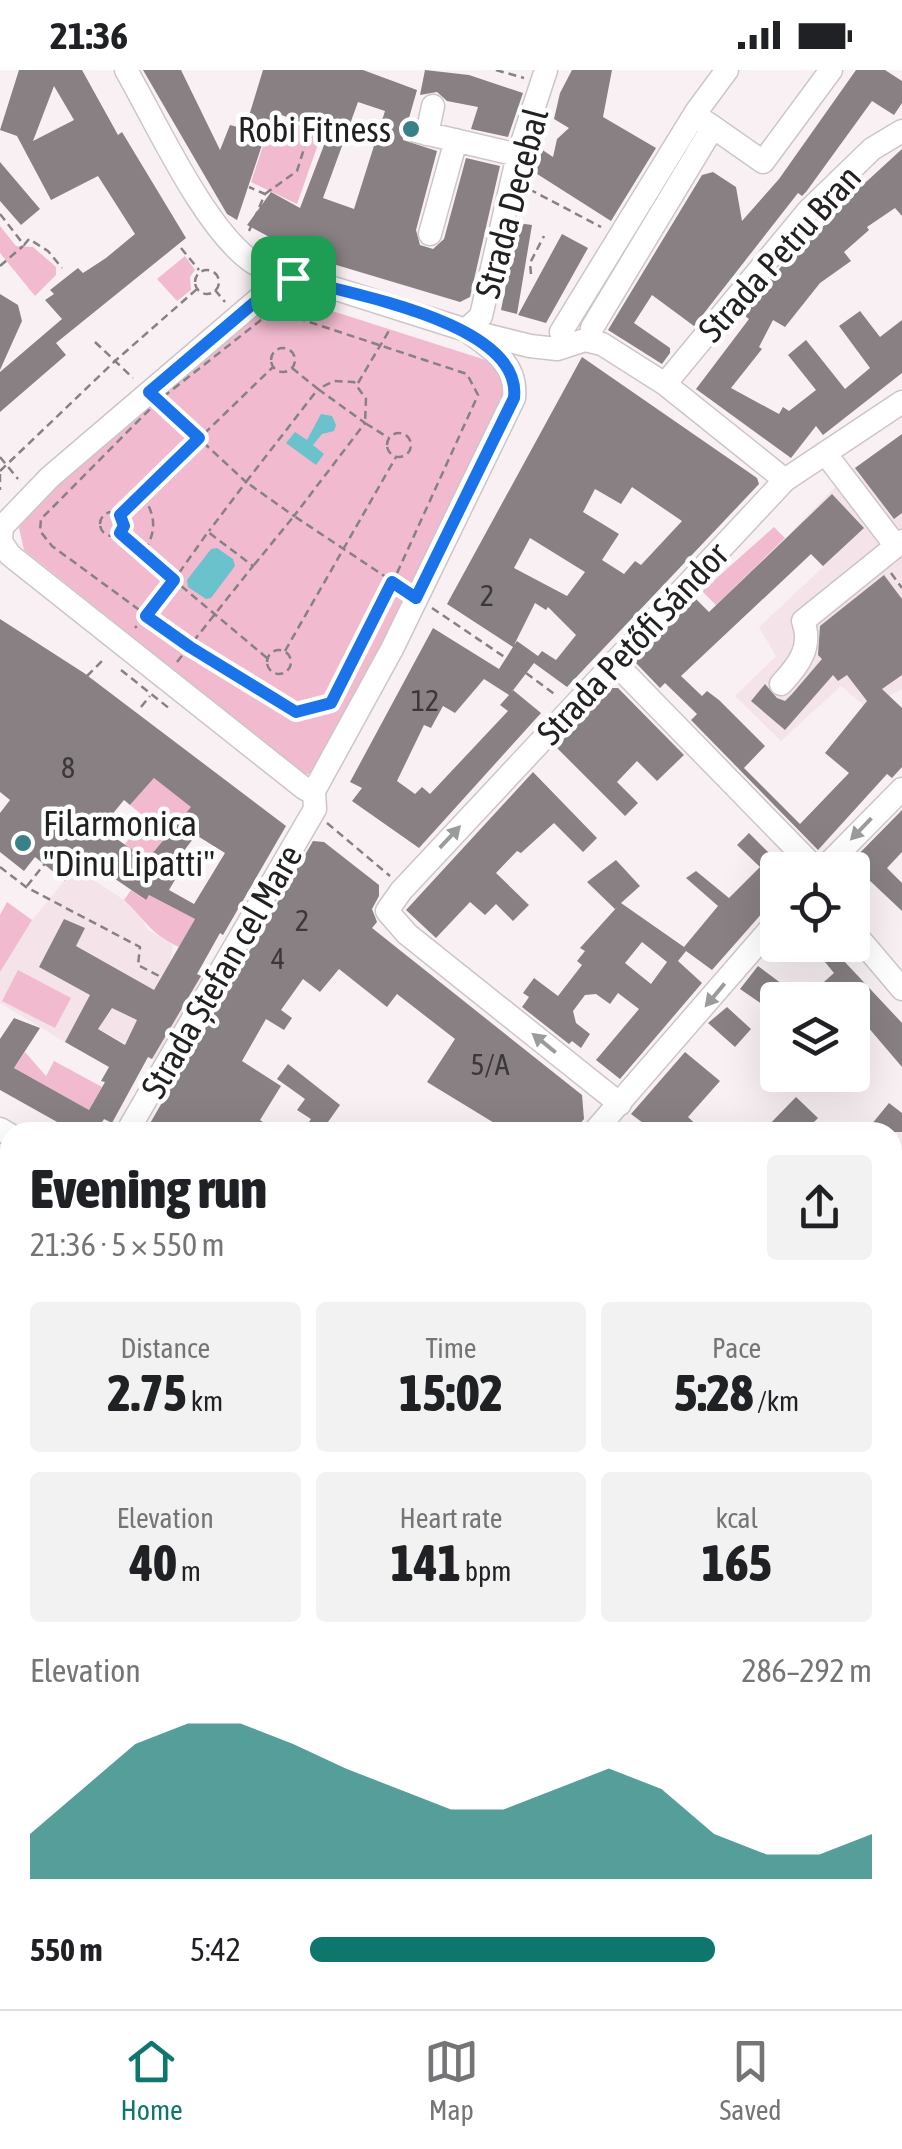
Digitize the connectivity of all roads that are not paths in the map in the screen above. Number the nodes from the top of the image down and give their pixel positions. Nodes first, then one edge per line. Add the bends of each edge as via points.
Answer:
1 (126, 70) edge
2 (727, 70) edge
3 (831, 70) edge
4 (540, 76) edge
5 (433, 106) dead end
6 (704, 121) junction
7 (902, 131) edge
8 (456, 140) junction
9 (518, 155) junction
10 (430, 234) dead end
11 (624, 240) junction
12 (293, 278) junction
13 (466, 330) junction
14 (588, 334) junction
15 (554, 341) junction
16 (664, 384) junction
17 (902, 402) edge
18 (825, 453) junction
19 (785, 480) junction
20 (0, 542) edge
21 (899, 544) edge
22 (614, 662) junction
23 (782, 684) dead end
24 (902, 788) edge
25 (317, 806) junction
26 (801, 852) edge
27 (837, 852) edge
28 (760, 941) edge
29 (870, 951) edge
30 (902, 989) edge
31 (620, 1104) junction
32 (134, 1122) edge
33 (605, 1122) edge

1 - 12 street via 214,222 241,254
2 - 6 street
3 - 6 street via 763,162
4 - 9 street, Strada Decebal
5 - 8 street via 422,132
6 - 11 street via 668,165 651,209
7 - 16 street, Strada Petru Bran via 872,149 808,211
8 - 9 street
8 - 10 street
9 - 13 street, Strada Decebal via 484,306
11 - 14 street
11 - 15 street
12 - 13 street
12 - 20 street via 262,296 17,510 2,527
13 - 15 street
13 - 25 street, Strada Ștefan cel Mare via 508,364 514,398
14 - 15 street via 566,348
14 - 16 street
16 - 19 street
17 - 18 street, Strada Petőfi Sándor
18 - 19 street, Strada Petőfi Sándor
18 - 21 street
19 - 22 street, Strada Petőfi Sándor
20 - 25 street via 305,789
21 - 23 street via 803,621 802,661
22 - 26 street
31 -> 22 street, Strada Petőfi Sándor via 387,911
24 -> 27 street
25 - 32 street, Strada Ștefan cel Mare
28 -> 31 street
29 - 30 street
31 - 33 street

